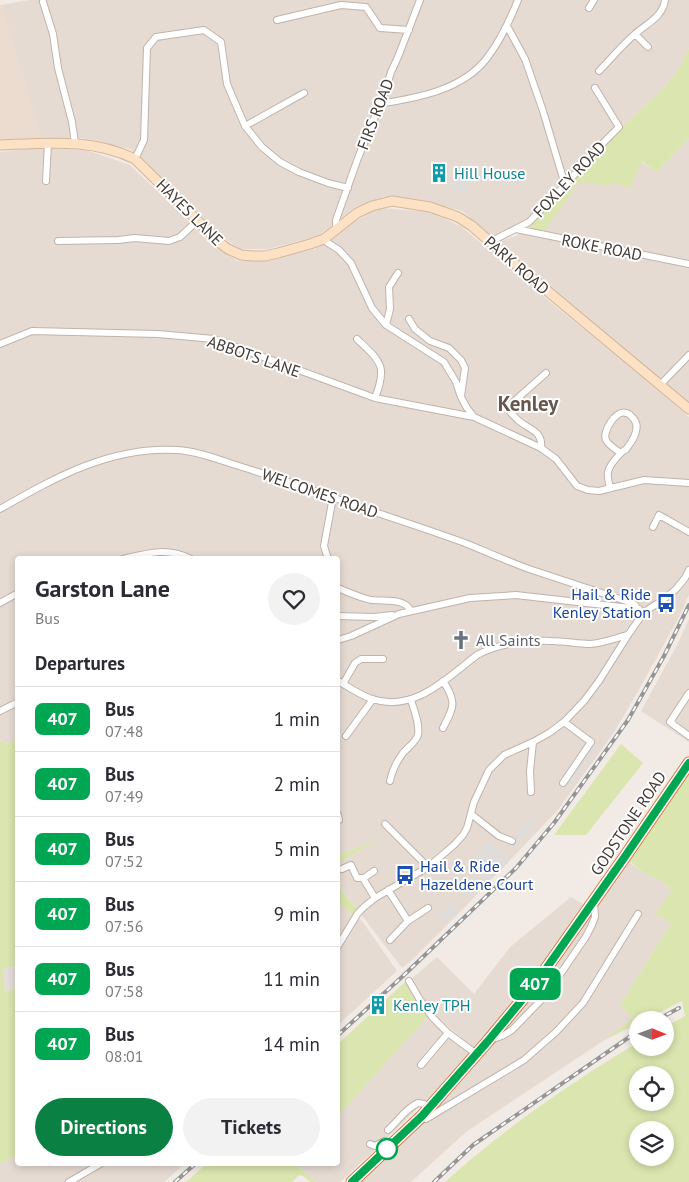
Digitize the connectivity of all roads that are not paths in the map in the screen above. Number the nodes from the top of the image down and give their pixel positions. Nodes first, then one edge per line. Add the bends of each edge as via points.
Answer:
1 (420, 0) edge
2 (518, 0) edge
3 (594, 0) edge
4 (666, 0) edge
5 (43, 2) dead end
6 (589, 8) dead end
7 (277, 20) dead end
8 (507, 26) junction
9 (409, 30) junction
10 (634, 34) junction
11 (648, 47) dead end
12 (599, 71) dead end
13 (596, 88) dead end
14 (304, 93) dead end
15 (379, 104) junction
16 (244, 126) junction
17 (75, 143) junction
18 (48, 144) junction
19 (0, 145) edge
20 (135, 159) junction
21 (46, 181) dead end
22 (565, 185) junction
23 (348, 188) junction
24 (197, 221) junction
25 (338, 228) junction
26 (516, 229) junction
27 (324, 239) junction
28 (58, 241) dead end
29 (490, 242) junction
30 (689, 264) edge
31 (398, 273) dead end
32 (409, 319) dead end
33 (386, 325) junction
34 (357, 339) dead end
35 (0, 344) edge
36 (689, 355) edge
37 (546, 373) dead end
38 (660, 385) junction
39 (461, 397) junction
40 (375, 398) junction
41 (689, 409) edge
42 (474, 417) junction
43 (541, 448) junction
44 (621, 453) junction
45 (689, 483) edge
46 (610, 488) junction
47 (332, 497) junction
48 (0, 509) edge
49 (653, 527) dead end
50 (689, 532) edge
51 (136, 556) edge
52 (184, 556) edge
53 (327, 556) edge
54 (689, 570) edge
55 (340, 589) edge
56 (15, 595) edge
57 (0, 603) edge
58 (637, 608) junction
59 (410, 611) junction
60 (644, 612) junction
61 (399, 614) junction
62 (340, 616) edge
63 (628, 634) junction
64 (340, 639) edge
65 (382, 659) dead end
66 (443, 681) junction
67 (340, 683) edge
68 (689, 692) edge
69 (373, 699) junction
70 (411, 700) junction
71 (15, 704) edge
72 (0, 711) edge
73 (564, 722) junction
74 (443, 728) dead end
75 (346, 736) dead end
76 (689, 736) edge
77 (532, 742) junction
78 (689, 762) edge
79 (390, 781) dead end
80 (563, 783) dead end
81 (531, 792) dead end
82 (471, 814) junction
83 (385, 824) dead end
84 (512, 841) dead end
85 (428, 867) junction
86 (342, 869) dead end
87 (374, 871) dead end
88 (364, 878) junction
89 (388, 890) junction
90 (375, 898) junction
91 (428, 908) dead end
92 (638, 914) dead end
93 (408, 921) junction
94 (390, 940) dead end
95 (340, 943) edge
96 (408, 981) dead end
97 (448, 1033) junction
98 (475, 1056) junction
99 (421, 1065) dead end
100 (425, 1112) junction
101 (388, 1130) dead end
102 (370, 1144) dead end
103 (392, 1144) junction
104 (97, 1166) edge
105 (69, 1182) edge
106 (352, 1182) edge

1 - 9 street, FIRS ROAD
2 - 8 street
3 - 6 street
4 - 10 street via 661,12
5 - 17 street via 53,34
7 - 9 street via 341,5 366,7 380,28
8 - 15 street via 486,60 468,76 439,90
8 - 22 street via 525,59
9 - 15 street, FIRS ROAD
10 - 11 street
10 - 12 street
13 - 22 street, FOXLEY ROAD via 620,127
14 - 16 street
15 - 23 street, FIRS ROAD
16 - 20 street via 227,84 221,42 204,30 156,37 147,48 144,140
16 - 23 street via 280,162 299,172
17 - 18 street, HAYES LANE
17 - 20 street, HAYES LANE via 93,145
18 - 19 street, HAYES LANE
18 - 21 street
20 - 24 street, HAYES LANE
22 - 26 street, FOXLEY ROAD via 529,222
23 - 25 street, FIRS ROAD via 336,220
24 - 27 street, HAYES LANE via 220,244 241,255 265,256
24 - 28 street via 180,237 169,241 134,238
25 - 27 street, PARK ROAD
25 - 29 street, PARK ROAD via 372,206 392,201 430,207 458,216
26 - 29 street, FOXLEY ROAD
26 - 30 street, ROKE ROAD
27 - 33 street via 351,264 372,308
29 - 38 street, PARK ROAD
31 - 33 street via 389,287 390,309
32 - 39 street via 415,329 449,348 462,360 465,368
33 - 39 street via 444,362
34 - 40 street via 380,365 382,380
35 - 40 street, ABBOTS LANE via 32,331 158,334 214,339
36 - 38 street
37 - 43 street via 510,404 510,412 539,434
38 - 41 street, PARK ROAD
39 - 42 street
40 - 42 street, ABBOTS LANE
42 - 43 street
43 - 46 street via 556,459 577,486 599,491
44 - 44 street via 638,430 635,420 622,412 616,414 606,432 607,442
44 - 46 street via 608,472
45 - 46 street via 644,480
47 - 48 street, WELCOMES ROAD via 200,454 168,450 105,458 62,476
47 - 53 street via 324,546
47 - 58 street, WELCOMES ROAD via 632,603
49 - 50 street via 659,515
51 - 52 street via 159,551
54 - 60 street via 676,589
55 - 59 street via 368,600 388,600 405,605
56 - 57 street
58 - 59 street via 516,594 470,598
58 - 60 street, WELCOMES ROAD
59 - 61 street
60 - 63 street
61 - 62 street
61 - 64 street
63 - 66 street via 591,644 552,641 512,643 477,655
63 - 73 street via 599,681
65 - 67 street via 362,659
66 - 70 street
66 - 74 street via 451,693 452,702 451,713
67 - 69 street
68 - 76 street via 670,722
69 - 70 street via 387,702
69 - 75 street
70 - 79 street via 418,735 397,762
71 - 72 street
73 - 77 street
73 - 80 street via 591,742
77 - 81 street
77 - 82 street via 504,754 489,770
78 - 98 highway, GODSTONE ROAD via 536,983
82 - 84 street via 499,836
82 - 85 street via 463,834
83 - 85 street
85 - 89 street
86 - 88 street via 350,865 358,878
87 - 88 street
88 - 90 street
89 - 90 street
89 - 93 street
90 - 95 street via 358,913
91 - 93 street
92 - 100 street via 583,1003 556,1032 524,1060 431,1117 426,1119
93 - 94 street
96 - 97 street via 428,1012
97 - 98 street
97 - 99 street
98 - 100 highway, GODSTONE ROAD
100 - 101 street via 424,1104 411,1106
100 - 103 highway, GODSTONE ROAD
102 - 103 street via 375,1146 384,1141
103 - 106 highway, GODSTONE ROAD
104 - 105 street

